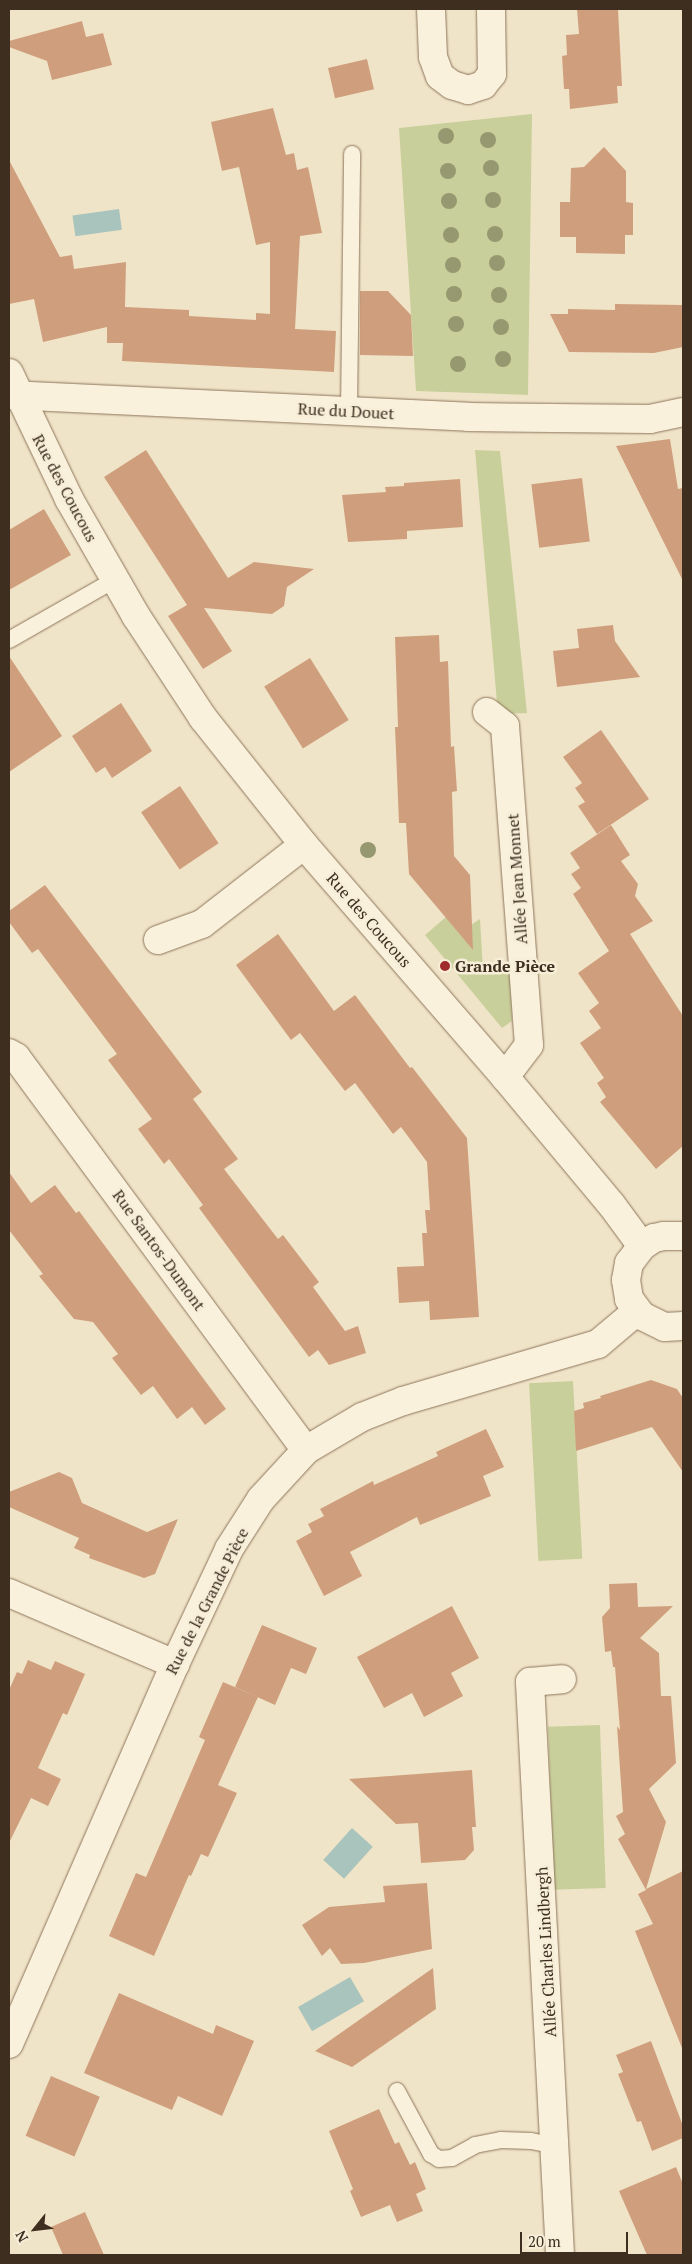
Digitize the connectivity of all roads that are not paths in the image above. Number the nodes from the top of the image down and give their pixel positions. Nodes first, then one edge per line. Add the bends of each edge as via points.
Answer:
1 (431, 9) edge
2 (491, 9) edge
3 (352, 154) dead end
4 (12, 387) edge
5 (349, 411) junction
6 (683, 412) edge
7 (114, 580) junction
8 (9, 640) edge
9 (487, 712) dead end
10 (304, 845) junction
11 (158, 940) dead end
12 (9, 1053) edge
13 (505, 1077) junction
14 (683, 1236) edge
15 (642, 1246) junction
16 (638, 1311) junction
17 (683, 1326) edge
18 (306, 1450) junction
19 (9, 1593) edge
20 (175, 1664) junction
21 (562, 1679) dead end
22 (9, 2044) edge
23 (397, 2091) dead end
24 (556, 2146) junction
25 (560, 2255) edge

1 - 2 street via 433,57 440,76 452,85 468,90 483,85 492,74
3 - 5 lane
4 - 5 street, Rue du Douet
4 - 7 street, Rue des Coucous via 55,475
5 - 6 street, Rue du Douet via 468,417 650,419
7 - 8 lane
7 - 10 street, Rue des Coucous via 203,718
9 - 13 street, Allée Jean Monnet via 505,726 530,1045
10 - 11 street via 202,924
10 - 13 street, Rue des Coucous
12 - 18 street, Rue Santos-Dumont via 16,1057
13 - 15 street, Rue des Coucous
14 - 15 street via 654,1238
15 - 16 street via 629,1263 626,1280 629,1299
16 - 17 street via 650,1322
16 - 18 street, Rue de la Grande Pièce via 598,1344 404,1401 362,1417
18 - 20 street, Rue de la Grande Pièce via 261,1499 229,1549
19 - 20 street
20 - 22 street, Rue de la Grande Pièce
21 - 24 street, Allée Charles Lindbergh via 530,1682
23 - 24 lane via 431,2154 439,2159 452,2158 475,2145 501,2140 530,2140
24 - 25 street, Allée Charles Lindbergh

